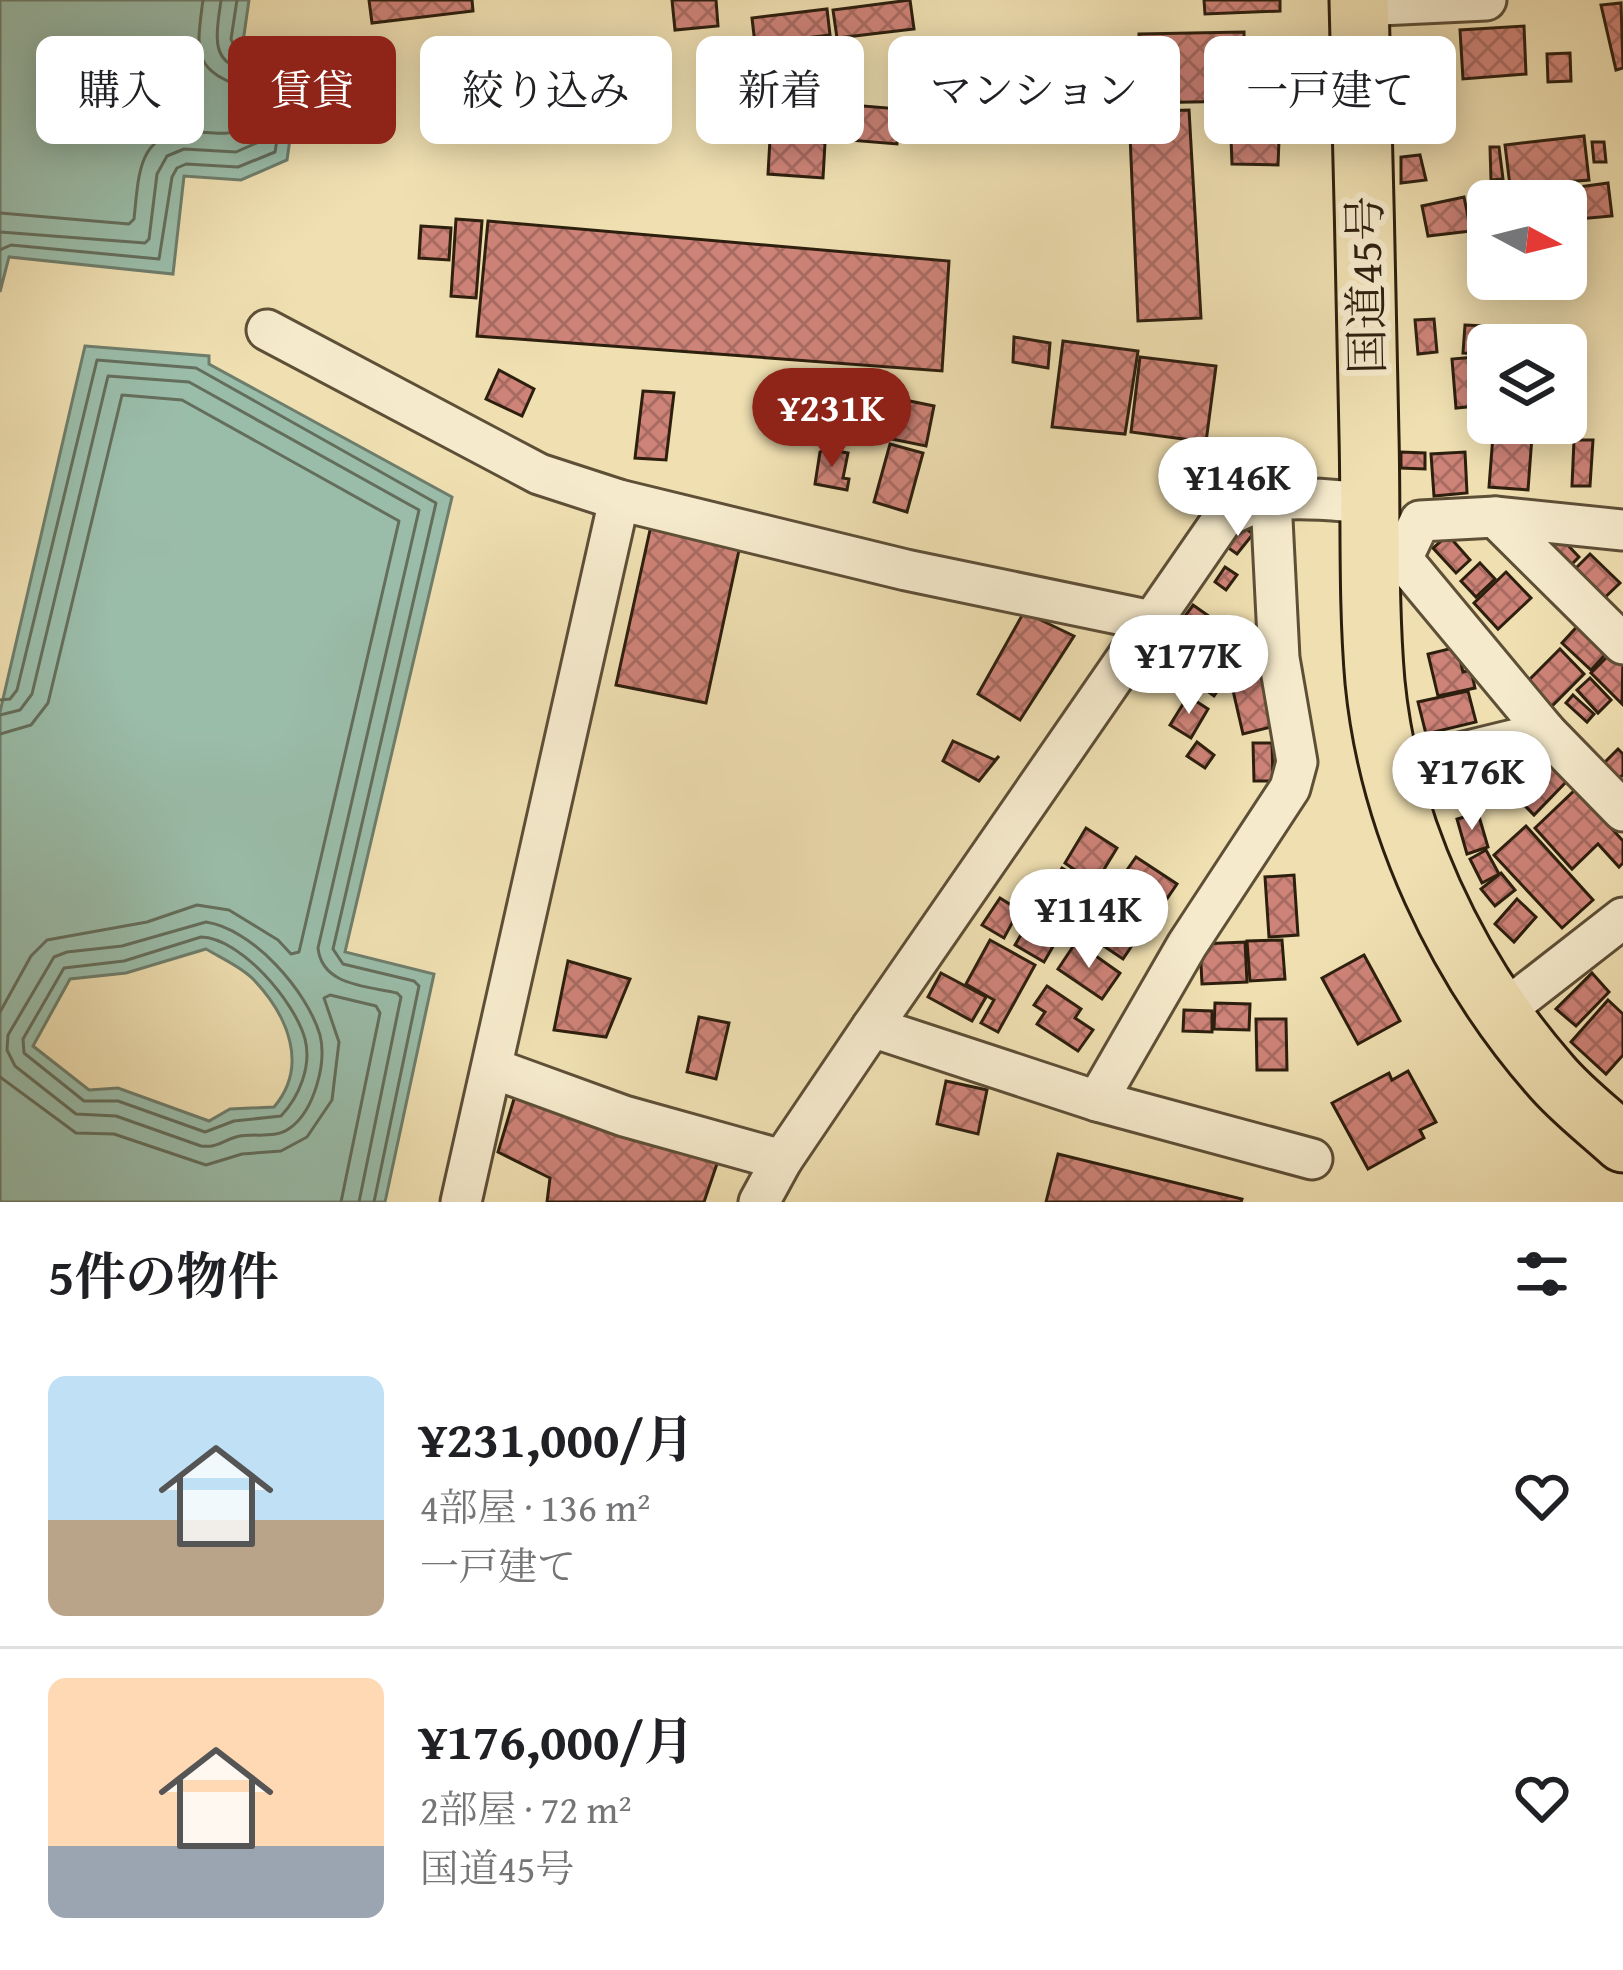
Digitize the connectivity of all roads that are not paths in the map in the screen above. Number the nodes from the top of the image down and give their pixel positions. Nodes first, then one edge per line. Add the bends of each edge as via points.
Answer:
1 (1486, 0) edge
2 (1359, 3) edge
3 (267, 330) dead end
4 (1270, 499) junction
5 (619, 500) junction
6 (1370, 502) junction
7 (1496, 517) junction
8 (1623, 530) edge
9 (1386, 559) junction
10 (1152, 621) junction
11 (1623, 644) edge
12 (1546, 732) junction
13 (1390, 770) junction
14 (1622, 806) edge
15 (1623, 918) edge
16 (1502, 1013) junction
17 (872, 1027) junction
18 (492, 1068) junction
19 (1097, 1101) junction
20 (1623, 1143) edge
21 (1312, 1159) dead end
22 (782, 1160) junction
23 (461, 1202) edge
24 (759, 1202) edge

1 - 2 street
2 - 6 highway, 国道45号
3 - 5 street via 538,474
4 - 6 street
4 - 10 street via 1222,520
4 - 19 street via 1279,658 1297,762 1291,788
5 - 10 street
5 - 18 street
6 - 9 highway, 国道45号
7 - 8 street
7 - 9 street via 1420,521
7 - 11 street
9 - 12 street
9 - 13 highway, 国道45号 via 1376,683
10 - 17 street
12 - 13 street
12 - 14 street
13 - 16 highway, 国道45号 via 1456,941
15 - 16 street
16 - 20 highway, 国道45号 via 1551,1077
17 - 19 street
17 - 22 street
18 - 22 street
18 - 23 street
19 - 21 street
22 - 24 street

